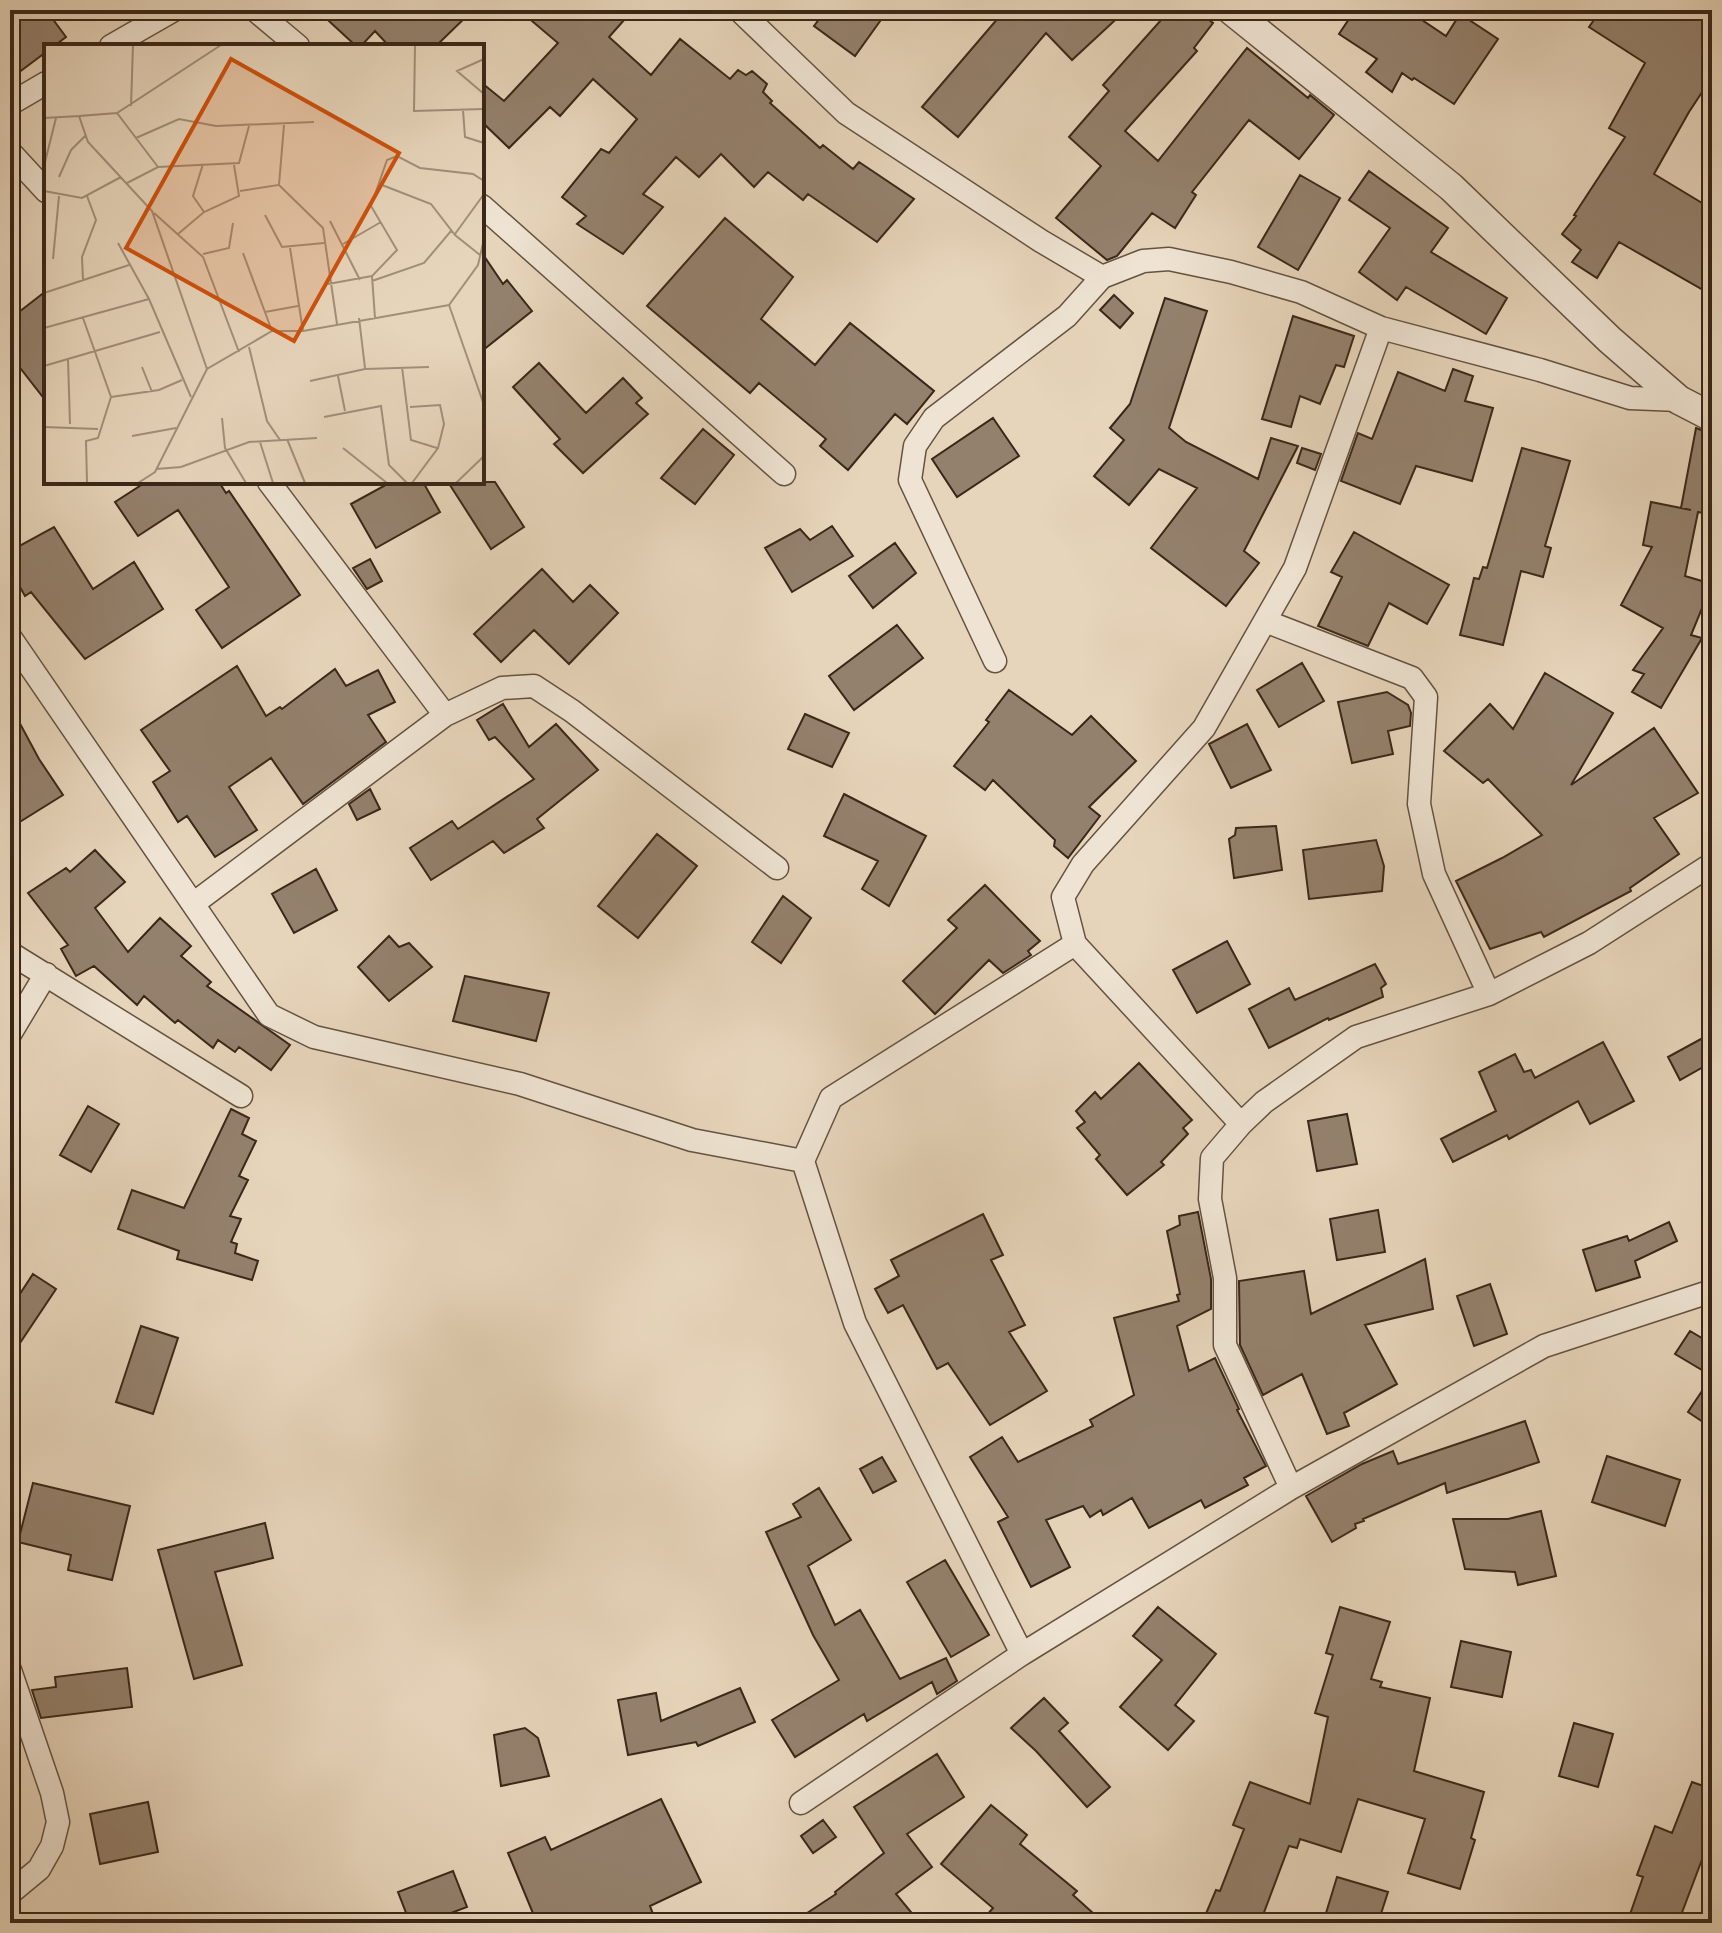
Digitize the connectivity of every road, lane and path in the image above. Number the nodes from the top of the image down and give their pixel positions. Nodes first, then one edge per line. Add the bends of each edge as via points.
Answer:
1 (174, 10) edge
2 (255, 10) edge
3 (739, 10) edge
4 (1231, 10) edge
5 (114, 44) edge
6 (296, 44) edge
7 (44, 84) edge
8 (10, 104) edge
9 (10, 152) edge
10 (44, 189) edge
11 (484, 208) edge
12 (1102, 277) junction
13 (1381, 328) junction
14 (1679, 400) junction
15 (1712, 417) edge
16 (784, 474) dead end
17 (271, 484) edge
18 (1265, 621) junction
19 (10, 637) edge
20 (995, 661) dead end
21 (445, 715) junction
22 (1712, 864) edge
23 (777, 868) dead end
24 (193, 904) junction
25 (1075, 944) junction
26 (10, 953) edge
27 (46, 974) junction
28 (1489, 994) junction
29 (10, 1034) edge
30 (241, 1096) dead end
31 (1241, 1124) junction
32 (803, 1161) junction
33 (1712, 1291) edge
34 (1291, 1488) junction
35 (1022, 1654) junction
36 (10, 1670) edge
37 (801, 1803) dead end
38 (10, 1893) edge

1 - 5 street
2 - 6 street
3 - 12 street via 846,113
4 - 14 street via 1451,187
7 - 8 street
9 - 10 street
11 - 16 street
12 - 13 street via 1143,261 1169,259 1301,292
12 - 20 street via 1067,316 934,418 915,446 910,480
13 - 14 street via 1630,398
13 - 18 street via 1295,568
14 - 15 street
17 - 21 street
18 - 25 street via 1204,728 1083,864 1063,897
18 - 28 street via 1412,678 1426,697 1419,804 1434,874
19 - 24 street
21 - 23 street via 502,688 534,686
21 - 24 street
22 - 28 street via 1589,943
24 - 32 street via 269,1015 314,1037 520,1084 692,1140
25 - 31 street
25 - 32 street via 831,1098
26 - 27 street
27 - 29 street
27 - 30 street
28 - 31 street via 1356,1037
31 - 34 street via 1212,1158 1210,1199 1225,1278 1225,1345
32 - 35 street via 855,1323
33 - 34 street via 1544,1346
34 - 35 street
35 - 37 street
36 - 38 street via 58,1822 39,1869

